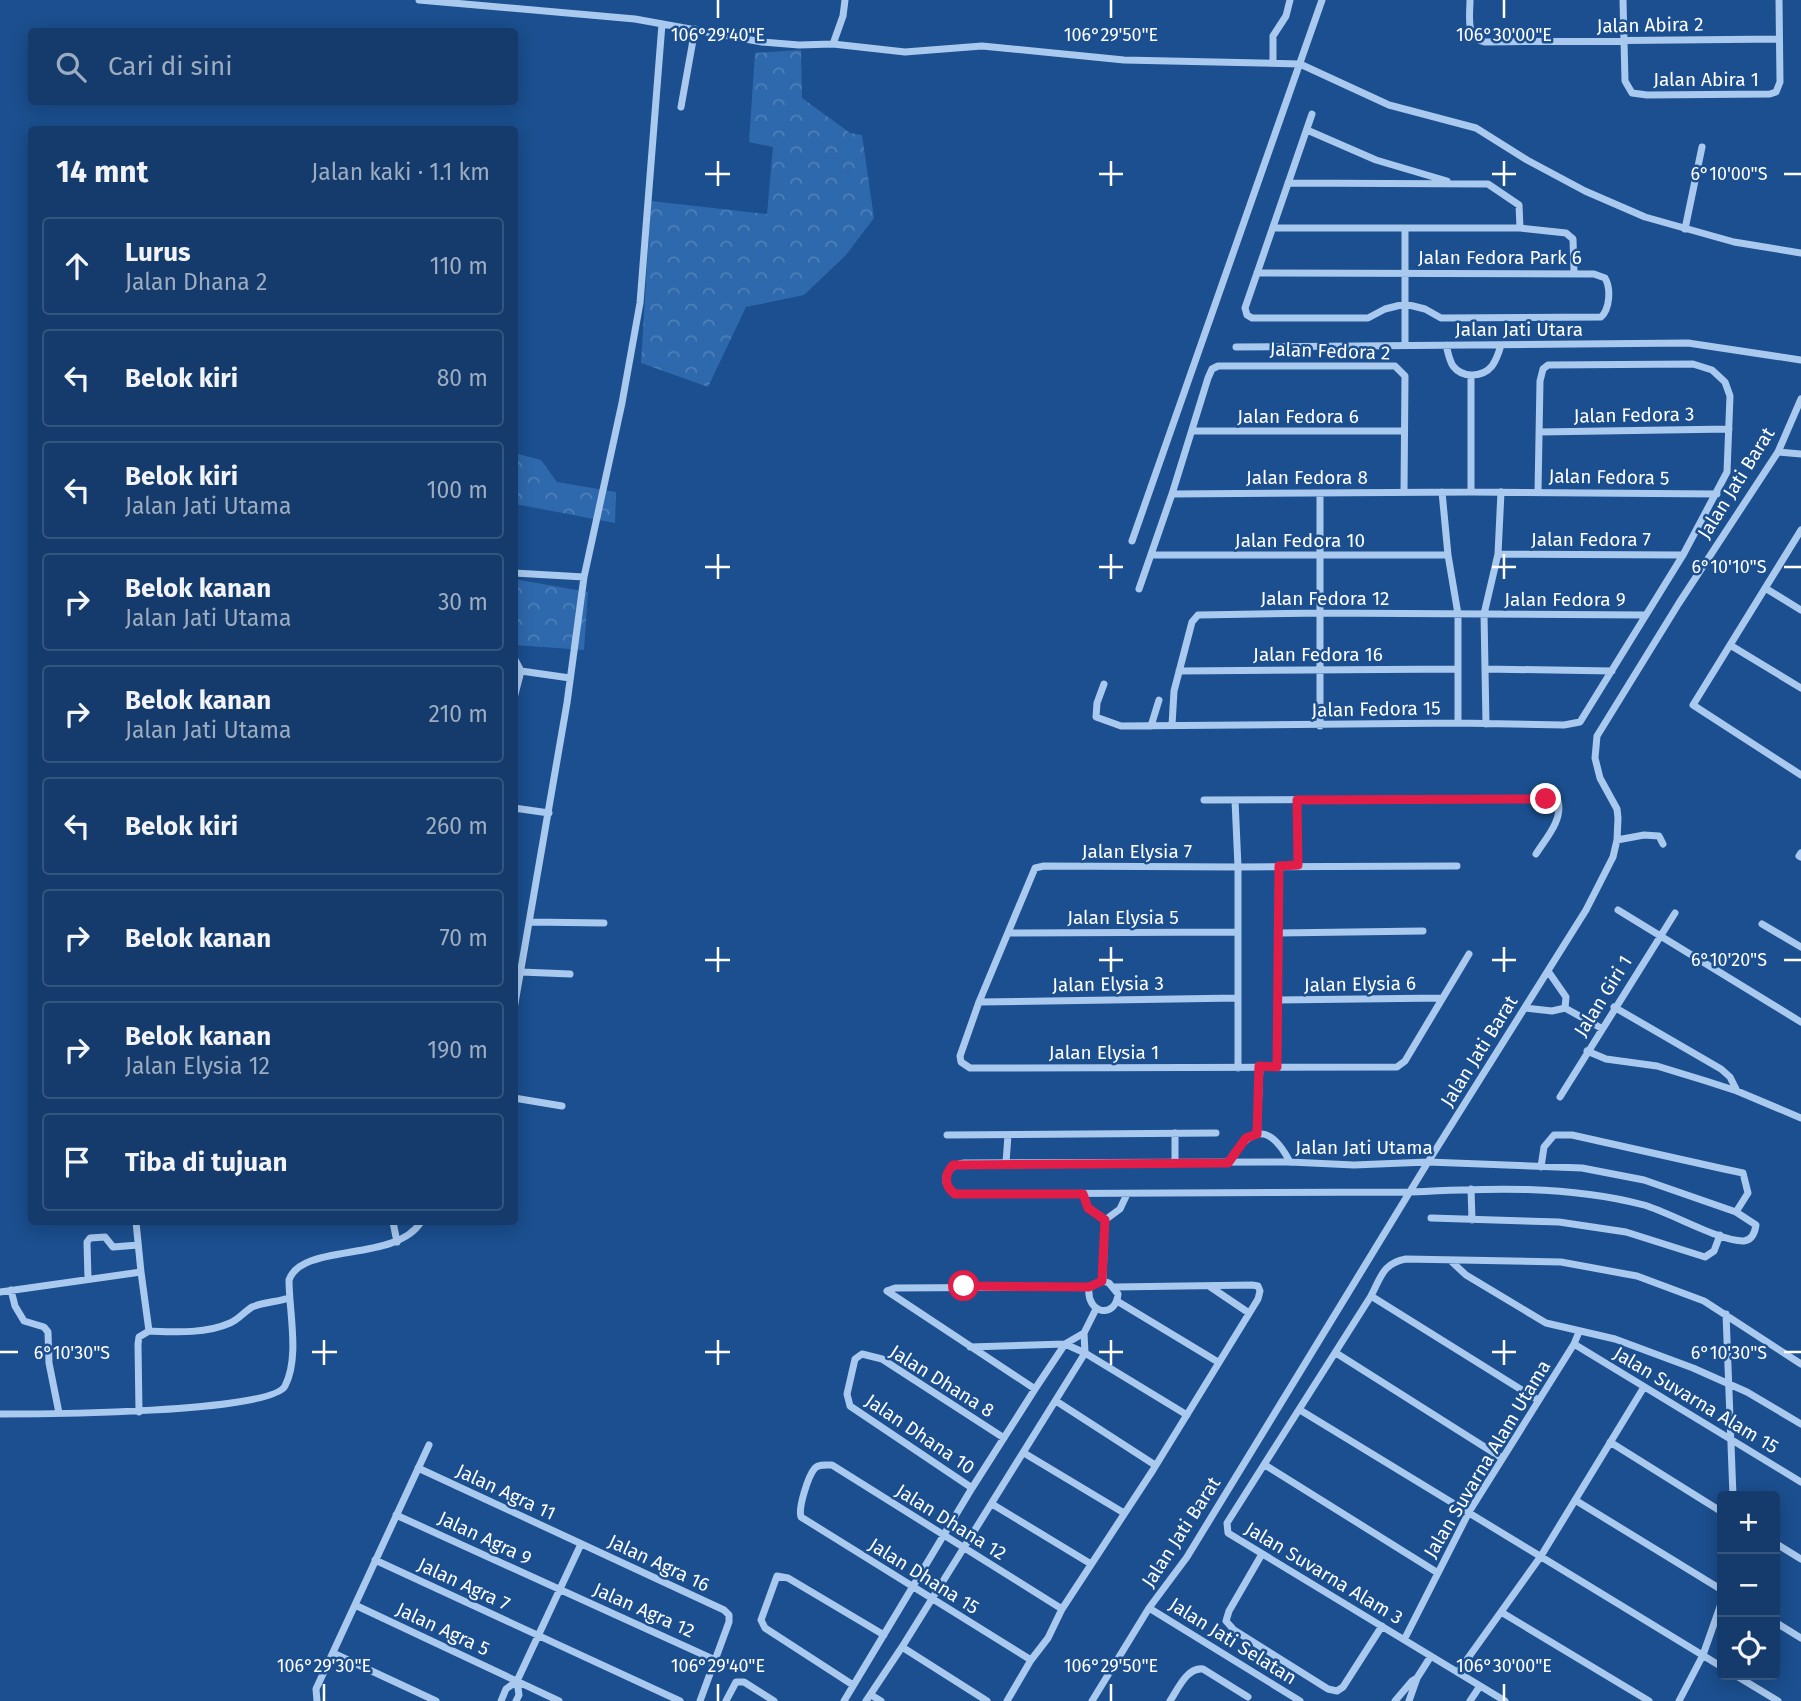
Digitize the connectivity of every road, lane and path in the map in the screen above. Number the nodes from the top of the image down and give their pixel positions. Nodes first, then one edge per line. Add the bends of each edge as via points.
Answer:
1 (419, 0) edge
2 (845, 0) edge
3 (1290, 0) edge
4 (1322, 0) edge
5 (1469, 0) edge
6 (1623, 0) edge
7 (1779, 0) edge
8 (520, 4) edge
9 (662, 24) junction
10 (695, 29) junction
11 (1779, 40) junction
12 (1624, 41) junction
13 (833, 44) junction
14 (1273, 63) junction
15 (1300, 64) junction
16 (681, 107) dead end
17 (1312, 114) dead end
18 (1307, 130) junction
19 (1702, 147) dead end
20 (1288, 184) junction
21 (1457, 184) junction
22 (1273, 228) junction
23 (1405, 229) junction
24 (1520, 229) junction
25 (1685, 229) junction
26 (1801, 253) edge
27 (1574, 272) junction
28 (1257, 273) junction
29 (1405, 273) junction
30 (1405, 304) junction
31 (1405, 345) junction
32 (1446, 345) junction
33 (1502, 345) junction
34 (1236, 346) dead end
35 (1801, 360) edge
36 (1471, 375) junction
37 (1801, 399) edge
38 (1729, 429) junction
39 (1192, 431) junction
40 (1404, 431) junction
41 (1539, 432) junction
42 (1777, 452) junction
43 (1801, 454) edge
44 (1404, 492) junction
45 (1442, 492) junction
46 (1471, 492) junction
47 (1501, 492) junction
48 (1538, 492) junction
49 (1320, 493) junction
50 (1172, 494) junction
51 (1717, 494) junction
52 (1801, 530) edge
53 (1132, 541) dead end
54 (1498, 554) junction
55 (1152, 555) junction
56 (1448, 555) junction
57 (1683, 555) junction
58 (1321, 556) junction
59 (518, 573) edge
60 (584, 577) junction
61 (1765, 588) junction
62 (1139, 589) dead end
63 (1801, 610) edge
64 (1322, 613) junction
65 (1458, 614) junction
66 (1484, 614) junction
67 (1646, 615) junction
68 (1730, 645) junction
69 (518, 662) edge
70 (1321, 669) junction
71 (1458, 669) junction
72 (1485, 669) junction
73 (521, 671) junction
74 (1179, 671) junction
75 (1612, 671) junction
76 (570, 678) junction
77 (518, 683) edge
78 (1104, 684) dead end
79 (1801, 688) edge
80 (1159, 700) dead end
81 (1458, 723) junction
82 (1486, 724) junction
83 (1172, 725) junction
84 (1151, 726) junction
85 (1320, 726) junction
86 (1801, 775) edge
87 (1204, 800) dead end
88 (1235, 800) junction
89 (1297, 800) junction
90 (518, 809) edge
91 (549, 813) junction
92 (1617, 840) junction
93 (1662, 845) dead end
94 (1536, 853) dead end
95 (1298, 865) junction
96 (1279, 866) junction
97 (1457, 866) dead end
98 (1238, 867) junction
99 (1618, 910) dead end
100 (1675, 913) dead end
101 (530, 922) junction
102 (604, 923) dead end
103 (1762, 924) dead end
104 (1423, 931) dead end
105 (1237, 932) junction
106 (1008, 933) junction
107 (1278, 933) junction
108 (1660, 935) junction
109 (1801, 947) edge
110 (1469, 954) dead end
111 (1548, 971) junction
112 (521, 972) junction
113 (570, 974) dead end
114 (518, 988) edge
115 (1238, 998) junction
116 (1443, 998) junction
117 (1278, 1000) junction
118 (979, 1003) junction
119 (1614, 1007) junction
120 (1525, 1008) junction
121 (1565, 1008) junction
122 (1801, 1022) edge
123 (1601, 1028) junction
124 (1587, 1051) junction
125 (1259, 1066) junction
126 (1277, 1067) junction
127 (1238, 1068) junction
128 (1737, 1091) junction
129 (1560, 1097) dead end
130 (518, 1099) edge
131 (562, 1106) dead end
132 (1801, 1118) edge
133 (1175, 1133) junction
134 (1216, 1133) dead end
135 (1257, 1134) junction
136 (947, 1135) dead end
137 (1008, 1135) junction
138 (1175, 1162) junction
139 (1290, 1162) junction
140 (1428, 1162) junction
141 (1006, 1163) junction
142 (1228, 1163) junction
143 (1541, 1167) junction
144 (1471, 1189) junction
145 (1411, 1192) junction
146 (1083, 1194) junction
147 (1127, 1194) junction
148 (1736, 1212) junction
149 (1431, 1219) dead end
150 (1105, 1220) junction
151 (1472, 1220) junction
152 (136, 1225) edge
153 (394, 1225) edge
154 (419, 1225) edge
155 (1720, 1235) junction
156 (397, 1242) junction
157 (138, 1245) junction
158 (1452, 1262) junction
159 (141, 1272) junction
160 (88, 1279) junction
161 (1102, 1281) junction
162 (1209, 1286) junction
163 (1089, 1287) junction
164 (1115, 1287) junction
165 (11, 1290) junction
166 (0, 1292) edge
167 (1371, 1296) junction
168 (289, 1298) junction
169 (1117, 1301) junction
170 (1096, 1309) junction
171 (1249, 1313) junction
172 (1726, 1314) junction
173 (149, 1331) junction
174 (1579, 1332) junction
175 (1084, 1334) junction
176 (1065, 1343) junction
177 (1574, 1344) junction
178 (970, 1347) junction
179 (1085, 1353) junction
180 (1336, 1353) junction
181 (1218, 1362) junction
182 (1801, 1364) edge
183 (1728, 1383) junction
184 (1644, 1387) junction
185 (1035, 1389) junction
186 (1538, 1400) junction
187 (1056, 1401) junction
188 (850, 1406) joint
189 (1300, 1410) junction
190 (139, 1412) junction
191 (59, 1413) junction
192 (0, 1414) edge
193 (1187, 1415) junction
194 (1801, 1424) edge
195 (1004, 1438) junction
196 (1731, 1438) junction
197 (1610, 1442) junction
198 (429, 1445) dead end
199 (1024, 1453) junction
200 (1503, 1458) junction
201 (1156, 1465) junction
202 (1265, 1465) junction
203 (418, 1468) junction
204 (1801, 1482) edge
205 (972, 1488) junction
206 (1733, 1491) edge
207 (1575, 1500) junction
208 (992, 1504) junction
209 (1717, 1509) edge
210 (1469, 1512) junction
211 (1124, 1513) junction
212 (396, 1515) junction
213 (801, 1517) joint
214 (944, 1535) junction
215 (581, 1544) junction
216 (1780, 1546) edge
217 (964, 1548) junction
218 (1262, 1554) junction
219 (1541, 1556) junction
220 (1801, 1559) edge
221 (375, 1560) junction
222 (1091, 1564) junction
223 (1438, 1573) junction
224 (912, 1587) junction
225 (1717, 1587) edge
226 (560, 1590) junction
227 (932, 1599) junction
228 (355, 1605) junction
229 (1149, 1608) junction
230 (1062, 1609) junction
231 (1501, 1612) junction
232 (1717, 1615) edge
233 (1780, 1625) edge
234 (1382, 1626) junction
235 (884, 1635) junction
236 (538, 1636) junction
237 (1801, 1638) edge
238 (1404, 1640) junction
239 (902, 1647) junction
240 (332, 1653) junction
241 (1431, 1656) junction
242 (1703, 1656) junction
243 (715, 1660) junction
244 (1031, 1660) junction
245 (1717, 1664) edge
246 (1458, 1672) junction
247 (1417, 1678) junction
248 (1743, 1680) edge
249 (517, 1681) junction
250 (853, 1685) junction
251 (1480, 1686) junction
252 (1248, 1697) dead end
253 (869, 1698) edge
254 (1291, 1698) edge
255 (317, 1701) edge
256 (436, 1701) edge
257 (500, 1701) edge
258 (516, 1701) edge
259 (559, 1701) edge
260 (680, 1701) edge
261 (700, 1701) edge
262 (726, 1701) edge
263 (774, 1701) edge
264 (844, 1701) edge
265 (881, 1701) edge
266 (987, 1701) edge
267 (1007, 1701) edge
268 (1092, 1701) edge
269 (1170, 1701) edge
270 (1300, 1701) edge
271 (1395, 1701) edge
272 (1409, 1701) edge
273 (1470, 1701) edge
274 (1505, 1701) edge
275 (1649, 1701) edge
276 (1679, 1701) edge
277 (1778, 1701) edge

1 - 8 street
2 - 13 street
3 - 14 street via 1273,36
4 - 15 street
5 - 12 street, Jalan Abira 2 via 1470,30 1480,41
6 - 12 street
7 - 11 street
8 - 9 street
9 - 10 street
9 - 60 street via 640,303
10 - 13 street via 762,42
10 - 16 street
11 - 12 street, Jalan Abira 2
11 - 12 street, Jalan Abira 1 via 1776,92 1636,95 1625,81
13 - 14 street via 905,52 982,46 1124,60
14 - 15 street
15 - 25 street via 1388,105 1476,128 1593,195
15 - 53 street
17 - 18 street
18 - 20 street
18 - 21 street via 1376,160
19 - 25 street
20 - 21 street
20 - 22 street
21 - 24 street via 1488,184 1519,205
22 - 23 street
22 - 28 street
23 - 24 street
23 - 29 street
24 - 27 street via 1566,233 1573,239
25 - 26 street
27 - 29 street, Jalan Fedora Park 6
27 - 30 street, Jalan Fedora Park 6 via 1605,278 1608,307 1601,317 1441,318
28 - 29 street, Jalan Fedora Park 6
28 - 30 street via 1245,308 1252,318 1368,318
29 - 30 street
30 - 31 street
31 - 32 street, Jalan Jati Utara
31 - 34 street, Jalan Jati Utara
32 - 33 street, Jalan Jati Utara
32 - 36 street via 1455,368
33 - 35 street, Jalan Jati Utara via 1688,343
33 - 36 street via 1490,369
36 - 46 street
37 - 42 street, Jalan Jati Barat
38 - 41 street, Jalan Fedora 3
38 - 41 street via 1730,396 1725,382 1712,370 1693,364 1548,365 1540,381
38 - 51 street via 1727,472
39 - 40 street, Jalan Fedora 6
39 - 40 street, Jalan Fedora 2 via 1208,378 1218,366 1395,366 1405,376
39 - 50 street
40 - 44 street, Jalan Fedora 2
41 - 48 street
42 - 43 street
42 - 92 street, Jalan Jati Barat via 1597,736 1594,751 1600,778 1617,809
44 - 45 street, Jalan Fedora 8
44 - 49 street, Jalan Fedora 8
45 - 46 street, Jalan Fedora 8
45 - 56 street
46 - 47 street, Jalan Fedora 5
47 - 48 street, Jalan Fedora 5
47 - 54 street
48 - 51 street, Jalan Fedora 5
49 - 50 street, Jalan Fedora 8
49 - 58 street
50 - 55 street
51 - 57 street
52 - 61 street
54 - 57 street, Jalan Fedora 7
54 - 66 street
55 - 58 street, Jalan Fedora 10
55 - 62 street
56 - 58 street, Jalan Fedora 10
56 - 65 street
57 - 67 street
58 - 64 street
59 - 60 street
60 - 76 street
61 - 63 street
61 - 68 street
64 - 65 street, Jalan Fedora 12
64 - 70 street
64 - 74 street, Jalan Fedora 12 via 1193,617
65 - 66 street, Jalan Fedora 12
65 - 71 street
66 - 67 street, Jalan Fedora 9
66 - 72 street
67 - 75 street
68 - 79 street
68 - 86 street via 1693,705
69 - 73 street
70 - 71 street, Jalan Fedora 16
70 - 74 street, Jalan Fedora 16
70 - 85 street
71 - 81 street
72 - 75 street
72 - 82 street
73 - 76 street
73 - 77 street
74 - 83 street
75 - 82 street, Jalan Fedora 15 via 1580,722
76 - 91 street
78 - 84 street, Jalan Fedora 15 via 1096,717 1121,726
80 - 84 street
81 - 82 street, Jalan Fedora 15
81 - 85 street, Jalan Fedora 15
83 - 84 street, Jalan Fedora 15
83 - 85 street, Jalan Fedora 15
87 - 88 street
88 - 89 street
88 - 98 street
89 - 94 street via 1558,802 1558,819
89 - 95 street
90 - 91 street
91 - 101 street
92 - 93 street via 1652,834 1659,836
92 - 111 street, Jalan Jati Barat via 1586,910
95 - 96 street, Jalan Elysia 7
95 - 97 street, Jalan Elysia 7
96 - 98 street, Jalan Elysia 7
96 - 107 street
98 - 105 street
98 - 106 street, Jalan Elysia 7 via 1035,867
99 - 108 street
100 - 108 street, Jalan Giri 1
101 - 102 street
101 - 112 street
103 - 109 street
104 - 107 street
105 - 106 street, Jalan Elysia 5
105 - 115 street
106 - 118 street
107 - 117 street
108 - 119 street, Jalan Giri 1
108 - 122 street
110 - 116 street
111 - 120 street, Jalan Jati Barat
111 - 121 street via 1566,997
112 - 113 street
112 - 114 street
115 - 118 street, Jalan Elysia 3
115 - 127 street
116 - 117 street, Jalan Elysia 6
116 - 126 street, Jalan Elysia 1 via 1397,1067
117 - 126 street
118 - 127 street, Jalan Elysia 1 via 960,1056 970,1068
119 - 123 street, Jalan Giri 1
119 - 128 street via 1721,1069
120 - 121 street
120 - 140 street, Jalan Jati Barat
121 - 123 street
123 - 124 street, Jalan Giri 1
124 - 128 street via 1606,1059 1657,1066
124 - 129 street, Jalan Giri 1
125 - 126 street, Jalan Elysia 1
125 - 127 street, Jalan Elysia 1
125 - 135 street
128 - 132 street
130 - 131 street
133 - 134 street
133 - 137 street
133 - 138 street
135 - 139 street via 1274,1140
135 - 142 street via 1246,1138
136 - 137 street
137 - 141 street
138 - 141 street, Jalan Jati Utama
138 - 142 street, Jalan Jati Utama
139 - 140 street, Jalan Jati Utama
139 - 142 street, Jalan Jati Utama
140 - 143 street, Jalan Jati Utama
140 - 145 street, Jalan Jati Barat
141 - 146 street, Jalan Jati Utama via 953,1165 946,1179 949,1190 955,1194
143 - 148 street, Jalan Jati Utama via 1582,1168 1644,1180
143 - 148 street via 1544,1147 1554,1135 1572,1135 1743,1173 1748,1193
144 - 145 street, Jalan Jati Utama
144 - 151 street
144 - 155 street, Jalan Jati Utama via 1573,1191 1645,1205
145 - 147 street, Jalan Jati Utama
145 - 229 street, Jalan Jati Barat via 1187,1557
146 - 147 street, Jalan Jati Utama
146 - 150 street via 1088,1208
147 - 150 street via 1120,1209
148 - 155 street, Jalan Jati Utama via 1756,1225 1755,1232 1744,1241
149 - 151 street
150 - 161 street
151 - 155 street via 1559,1222 1626,1232 1705,1257 1714,1251
152 - 157 street
153 - 156 street
154 - 156 street
156 - 168 street via 303,1263 292,1271
157 - 159 street
157 - 160 street via 113,1247 105,1237 90,1238
158 - 167 street via 1393,1261
158 - 172 street via 1561,1262 1637,1276
158 - 174 street, Jalan Suvarna Alam 15 via 1546,1323
159 - 160 street
159 - 173 street
160 - 165 street
161 - 163 street
161 - 164 street
162 - 164 street
162 - 171 street
162 - 171 street via 1258,1286 1258,1299
163 - 170 street via 1090,1303
163 - 178 street via 887,1291
164 - 169 street
165 - 166 street
165 - 191 street via 24,1321 48,1332
167 - 180 street
167 - 186 street
168 - 173 street via 259,1304 232,1323 217,1327
168 - 190 street via 291,1360 281,1391 223,1405
169 - 170 street via 1112,1308
169 - 181 street
170 - 175 street
171 - 181 street
172 - 182 street
172 - 183 street
173 - 190 street via 139,1337 138,1344
174 - 177 street, Jalan Suvarna Alam Utama
174 - 183 street, Jalan Suvarna Alam 15 via 1615,1339
175 - 176 street
175 - 179 street
176 - 178 street
176 - 179 street
176 - 185 street
177 - 184 street, Jalan Suvarna Alam 15
177 - 186 street, Jalan Suvarna Alam Utama
178 - 185 street
179 - 187 street
179 - 193 street
180 - 189 street
180 - 200 street
181 - 193 street
183 - 194 street, Jalan Suvarna Alam 15
183 - 196 street
184 - 196 street, Jalan Suvarna Alam 15
184 - 197 street
185 - 195 street
186 - 200 street, Jalan Suvarna Alam Utama
187 - 199 street
187 - 201 street
188 - 195 street, Jalan Dhana 8 via 849,1382 855,1359 862,1354 881,1359
188 - 205 street, Jalan Dhana 10
189 - 202 street
189 - 210 street
190 - 191 street
191 - 192 street
193 - 201 street
195 - 205 street
196 - 204 street, Jalan Suvarna Alam 15
196 - 206 street
197 - 207 street
197 - 209 street
198 - 203 street
199 - 208 street
199 - 211 street
200 - 210 street, Jalan Suvarna Alam Utama
201 - 211 street
202 - 218 street, Jalan Suvarna Alam 3 via 1227,1523 1228,1533
202 - 223 street
203 - 212 street
203 - 215 street, Jalan Agra 11
205 - 214 street
207 - 219 street
207 - 225 street
208 - 217 street
208 - 222 street
210 - 219 street
210 - 223 street, Jalan Suvarna Alam Utama
211 - 222 street
212 - 221 street
212 - 226 street, Jalan Agra 9
213 - 214 street, Jalan Dhana 12 via 799,1509 815,1468 832,1465
213 - 224 street, Jalan Dhana 15
214 - 217 street, Jalan Dhana 12
214 - 224 street
215 - 226 street
215 - 243 street, Jalan Agra 16 via 724,1610 729,1622
216 - 220 street
217 - 227 street
217 - 230 street, Jalan Dhana 12
218 - 234 street, Jalan Suvarna Alam 3
218 - 234 street via 1226,1621 1328,1689 1343,1687
219 - 231 street
219 - 242 street
221 - 228 street
221 - 236 street, Jalan Agra 7
222 - 230 street
223 - 238 street, Jalan Suvarna Alam Utama
224 - 227 street, Jalan Dhana 15
224 - 235 street
226 - 236 street
226 - 243 street, Jalan Agra 12
227 - 239 street
227 - 244 street, Jalan Dhana 15
228 - 240 street
228 - 249 street, Jalan Agra 5
229 - 254 street, Jalan Jati Selatan
229 - 268 street, Jalan Jati Barat
230 - 244 street
231 - 246 street
231 - 275 street
232 - 242 street
233 - 237 street
234 - 238 street, Jalan Suvarna Alam 3
235 - 250 street
235 - 250 street via 781,1575 773,1582 761,1620 765,1628
236 - 249 street
236 - 260 street, Jalan Agra 7
238 - 241 street, Jalan Suvarna Alam 3
239 - 253 street
239 - 266 street
240 - 255 street via 316,1689
240 - 256 street
241 - 246 street, Jalan Suvarna Alam 3
241 - 247 street
242 - 245 street
242 - 276 street
243 - 261 street
244 - 267 street
246 - 251 street, Jalan Suvarna Alam 3
247 - 271 street
247 - 272 street
248 - 277 street
249 - 257 street
249 - 258 street
249 - 259 street, Jalan Agra 5
250 - 264 street
251 - 273 street
251 - 274 street, Jalan Suvarna Alam 3
252 - 269 street via 1197,1668
253 - 265 street
254 - 270 street, Jalan Jati Selatan
262 - 263 street via 736,1682 744,1682

